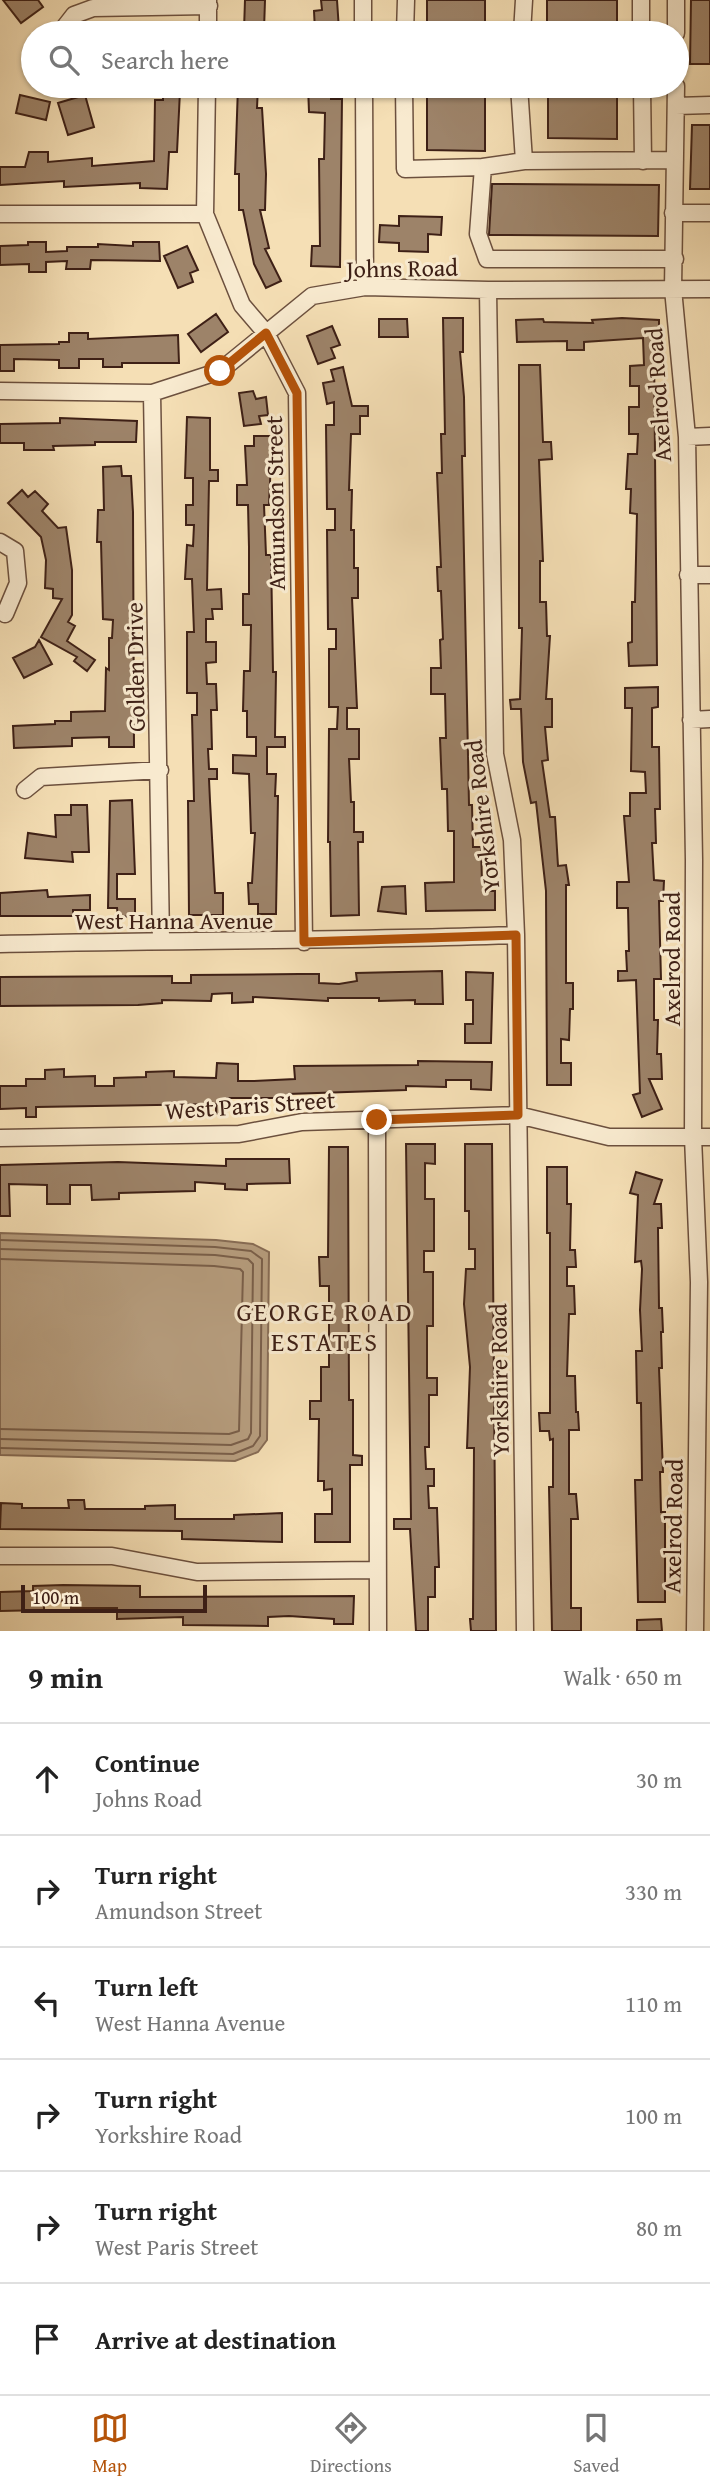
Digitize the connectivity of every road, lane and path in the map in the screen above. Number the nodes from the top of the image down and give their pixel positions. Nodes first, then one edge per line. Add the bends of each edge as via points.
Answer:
1 (363, 0) edge
2 (406, 0) edge
3 (524, 0) edge
4 (641, 0) edge
5 (676, 0) edge
6 (209, 3) edge
7 (69, 21) edge
8 (208, 21) edge
9 (363, 21) edge
10 (405, 21) edge
11 (523, 21) edge
12 (641, 21) edge
13 (676, 21) edge
14 (207, 98) edge
15 (364, 98) edge
16 (404, 98) edge
17 (520, 98) edge
18 (642, 98) edge
19 (676, 98) edge
20 (710, 105) edge
21 (676, 106) junction
22 (674, 160) junction
23 (524, 161) junction
24 (643, 161) junction
25 (483, 167) junction
26 (673, 213) junction
27 (710, 213) edge
28 (0, 214) edge
29 (205, 214) junction
30 (675, 259) junction
31 (365, 287) junction
32 (673, 289) junction
33 (710, 289) edge
34 (488, 290) junction
35 (266, 333) junction
36 (0, 391) edge
37 (152, 393) junction
38 (687, 436) junction
39 (710, 436) edge
40 (0, 542) edge
41 (688, 575) junction
42 (710, 575) edge
43 (5, 614) dead end
44 (710, 719) edge
45 (691, 720) junction
46 (160, 770) junction
47 (25, 790) dead end
48 (702, 860) edge
49 (516, 935) junction
50 (161, 940) junction
51 (304, 942) junction
52 (0, 944) edge
53 (693, 1001) junction
54 (710, 1001) edge
55 (518, 1115) junction
56 (377, 1120) junction
57 (702, 1137) edge
58 (0, 1138) edge
59 (704, 1282) edge
60 (704, 1422) edge
61 (0, 1556) edge
62 (702, 1559) edge
63 (376, 1570) junction
64 (378, 1631) edge
65 (525, 1631) edge
66 (695, 1631) edge

1 - 9 street
2 - 10 street
3 - 11 street
4 - 12 street
5 - 13 street
6 - 7 street via 93,8
6 - 8 street
14 - 29 street, Amundson Street
15 - 31 street
16 - 25 street via 405,169
17 - 23 street
18 - 24 street
19 - 21 street, Axelrod Road
20 - 21 street
21 - 22 street, Axelrod Road
22 - 24 street
22 - 26 street, Axelrod Road
23 - 24 street
23 - 25 street
25 - 30 street via 478,234 487,259
26 - 27 street
26 - 30 street, Axelrod Road
28 - 29 street
29 - 35 street, Amundson Street via 242,305
30 - 32 street, Axelrod Road
31 - 34 street, Johns Road
31 - 35 street, Johns Road via 312,296
32 - 33 street, Johns Road
32 - 34 street, Johns Road
32 - 38 street, Axelrod Road
34 - 49 street, Yorkshire Road via 495,754 512,841
35 - 37 street, Johns Road via 220,371
35 - 51 street, Amundson Street via 297,393
36 - 37 street, Johns Road
37 - 46 street, Golden Drive
38 - 39 street
38 - 41 street, Axelrod Road
40 - 43 street via 15,551 18,583
41 - 42 street
41 - 45 street, Axelrod Road
44 - 45 street
45 - 48 street, Axelrod Road
46 - 47 street via 41,777
46 - 50 street, Golden Drive
48 - 53 street, Axelrod Road
49 - 51 street, West Hanna Avenue
49 - 55 street, Yorkshire Road
50 - 51 street, West Hanna Avenue
50 - 52 street, West Hanna Avenue
53 - 54 street
53 - 57 street, Axelrod Road
55 - 56 street, West Paris Street
55 - 57 street, West Paris Street via 609,1137
55 - 65 street, Yorkshire Road
56 - 58 street, West Paris Street via 302,1122 239,1134
56 - 63 street
57 - 59 street, Axelrod Road
59 - 60 street, Axelrod Road
60 - 62 street, Axelrod Road
61 - 63 street via 112,1556 197,1572
62 - 66 street, Axelrod Road
63 - 64 street

